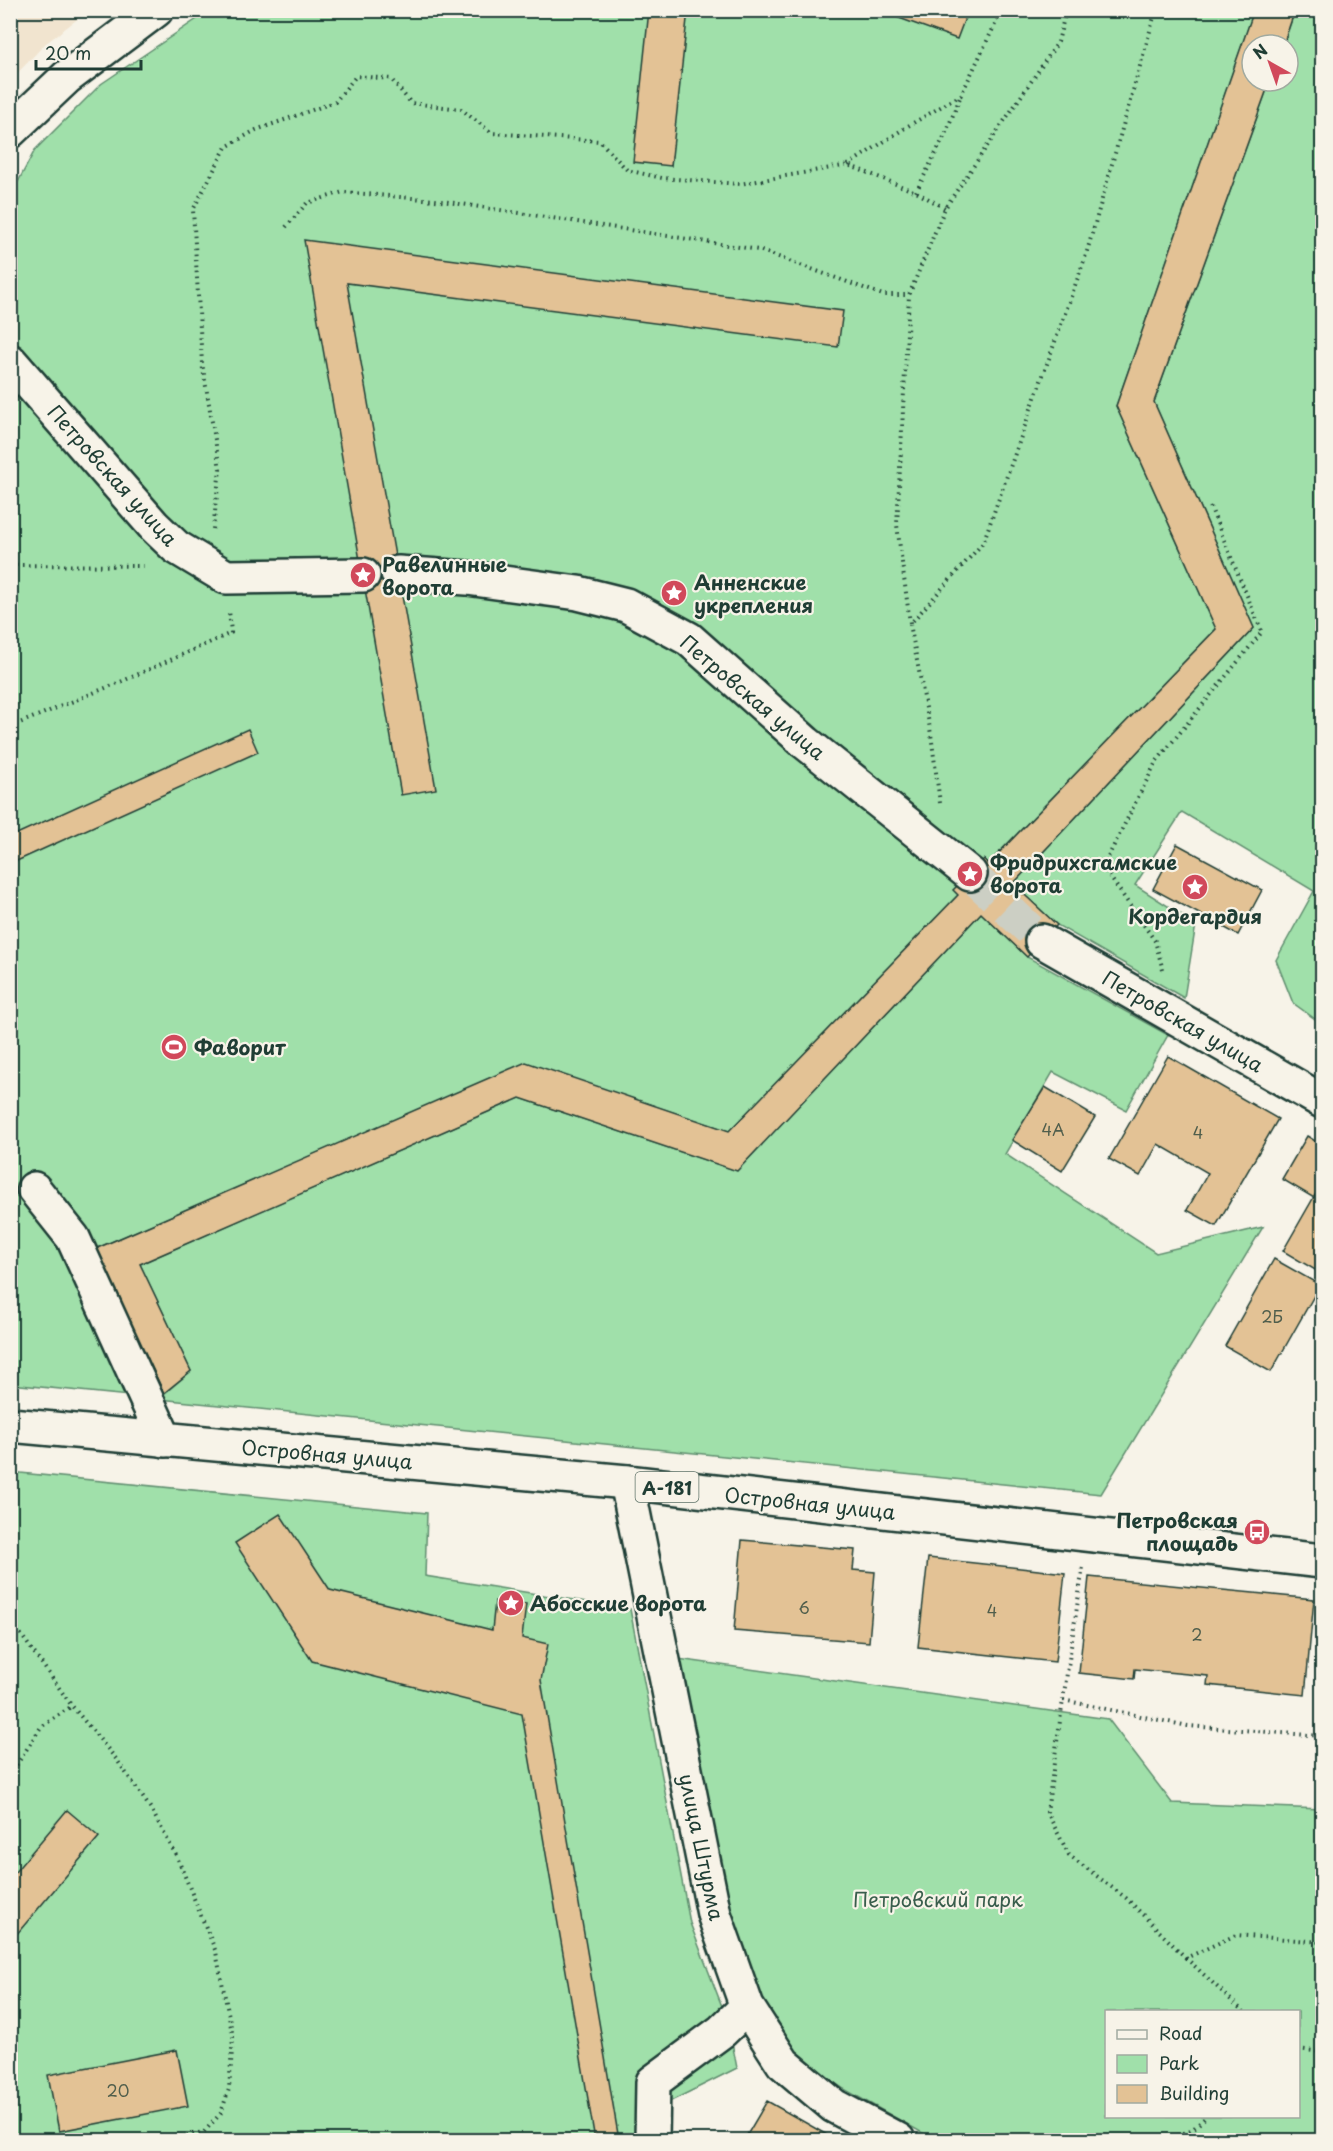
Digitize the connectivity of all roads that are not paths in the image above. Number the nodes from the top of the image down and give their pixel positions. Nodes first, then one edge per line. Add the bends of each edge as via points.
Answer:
1 (156, 10) edge
2 (10, 131) edge
3 (10, 361) edge
4 (398, 573) dead end
5 (363, 575) dead end
6 (969, 874) tunnel mouth
7 (1042, 941) tunnel mouth
8 (1323, 1101) edge
9 (34, 1189) dead end
10 (10, 1425) edge
11 (165, 1440) junction
12 (627, 1482) junction
13 (1323, 1561) edge
14 (747, 2007) junction
15 (652, 2140) edge
16 (898, 2140) edge

1 - 2 street via 67,77
3 - 5 street, Петровская улица via 176,548 217,572
4 - 6 street, Петровская улица via 468,578 578,593 626,604 690,639 806,743
7 - 8 street, Петровская улица
9 - 11 street via 73,1238
10 - 11 street, Островная улица / А-181
11 - 12 street, Островная улица / А-181
12 - 13 street, Островная улица / А-181
12 - 14 street, улица Штурма via 714,1914
14 - 15 street via 722,2031 653,2082
14 - 16 street, улица Штурма via 783,2063 834,2106

